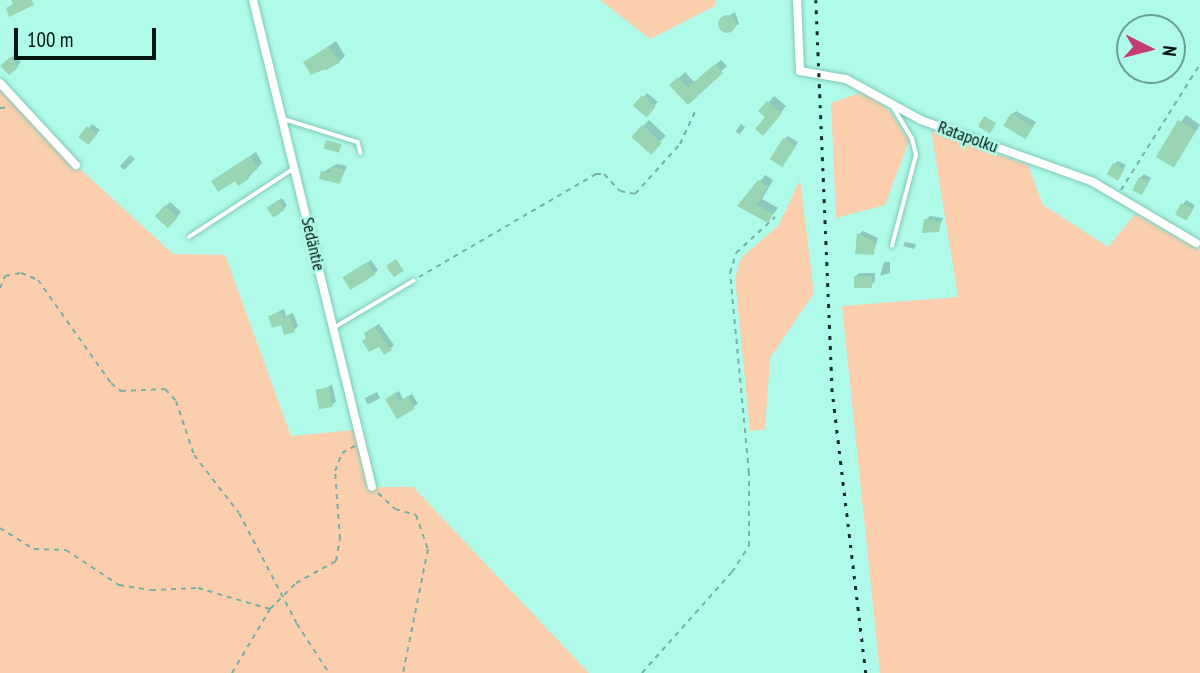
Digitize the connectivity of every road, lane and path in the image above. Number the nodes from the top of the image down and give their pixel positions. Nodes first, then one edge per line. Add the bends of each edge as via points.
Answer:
1 (253, 0) edge
2 (797, 0) edge
3 (1200, 64) edge
4 (0, 83) edge
5 (893, 107) junction
6 (696, 110) dead end
7 (282, 118) junction
8 (361, 153) dead end
9 (76, 165) dead end
10 (295, 167) junction
11 (1116, 196) junction
12 (775, 217) dead end
13 (189, 237) dead end
14 (1196, 243) dead end
15 (892, 246) dead end
16 (413, 281) joint
17 (0, 288) edge
18 (333, 328) junction
19 (362, 442) junction
20 (372, 487) joint
21 (0, 528) edge
22 (282, 597) junction
23 (270, 609) junction
24 (232, 673) edge
25 (329, 673) edge
26 (403, 673) edge
27 (642, 673) edge

1 - 7 street, Sedäntie
2 - 5 street, Ratapolku via 800,71 846,79
3 - 11 path
4 - 9 street
5 - 11 street, Ratapolku via 1093,182
5 - 15 lane via 916,155
6 - 16 path via 680,144 635,194 620,191 604,174 596,174
7 - 8 lane via 358,142
7 - 10 street, Sedäntie
10 - 13 lane
10 - 18 street, Sedäntie
11 - 14 street, Ratapolku
12 - 27 path via 736,253 730,273 749,473 748,546 732,572
16 - 18 lane
17 - 22 path via 5,276 21,273 38,280 111,383 121,391 165,389 176,401 194,456 239,513
18 - 19 street, Sedäntie
19 - 20 street, Sedäntie
19 - 22 path via 342,453 335,471 340,539 336,561 296,583
20 - 26 path via 395,509 416,515 428,549
21 - 23 path via 34,549 66,550 119,585 151,590 198,588
22 - 23 path
22 - 25 path
23 - 24 path

